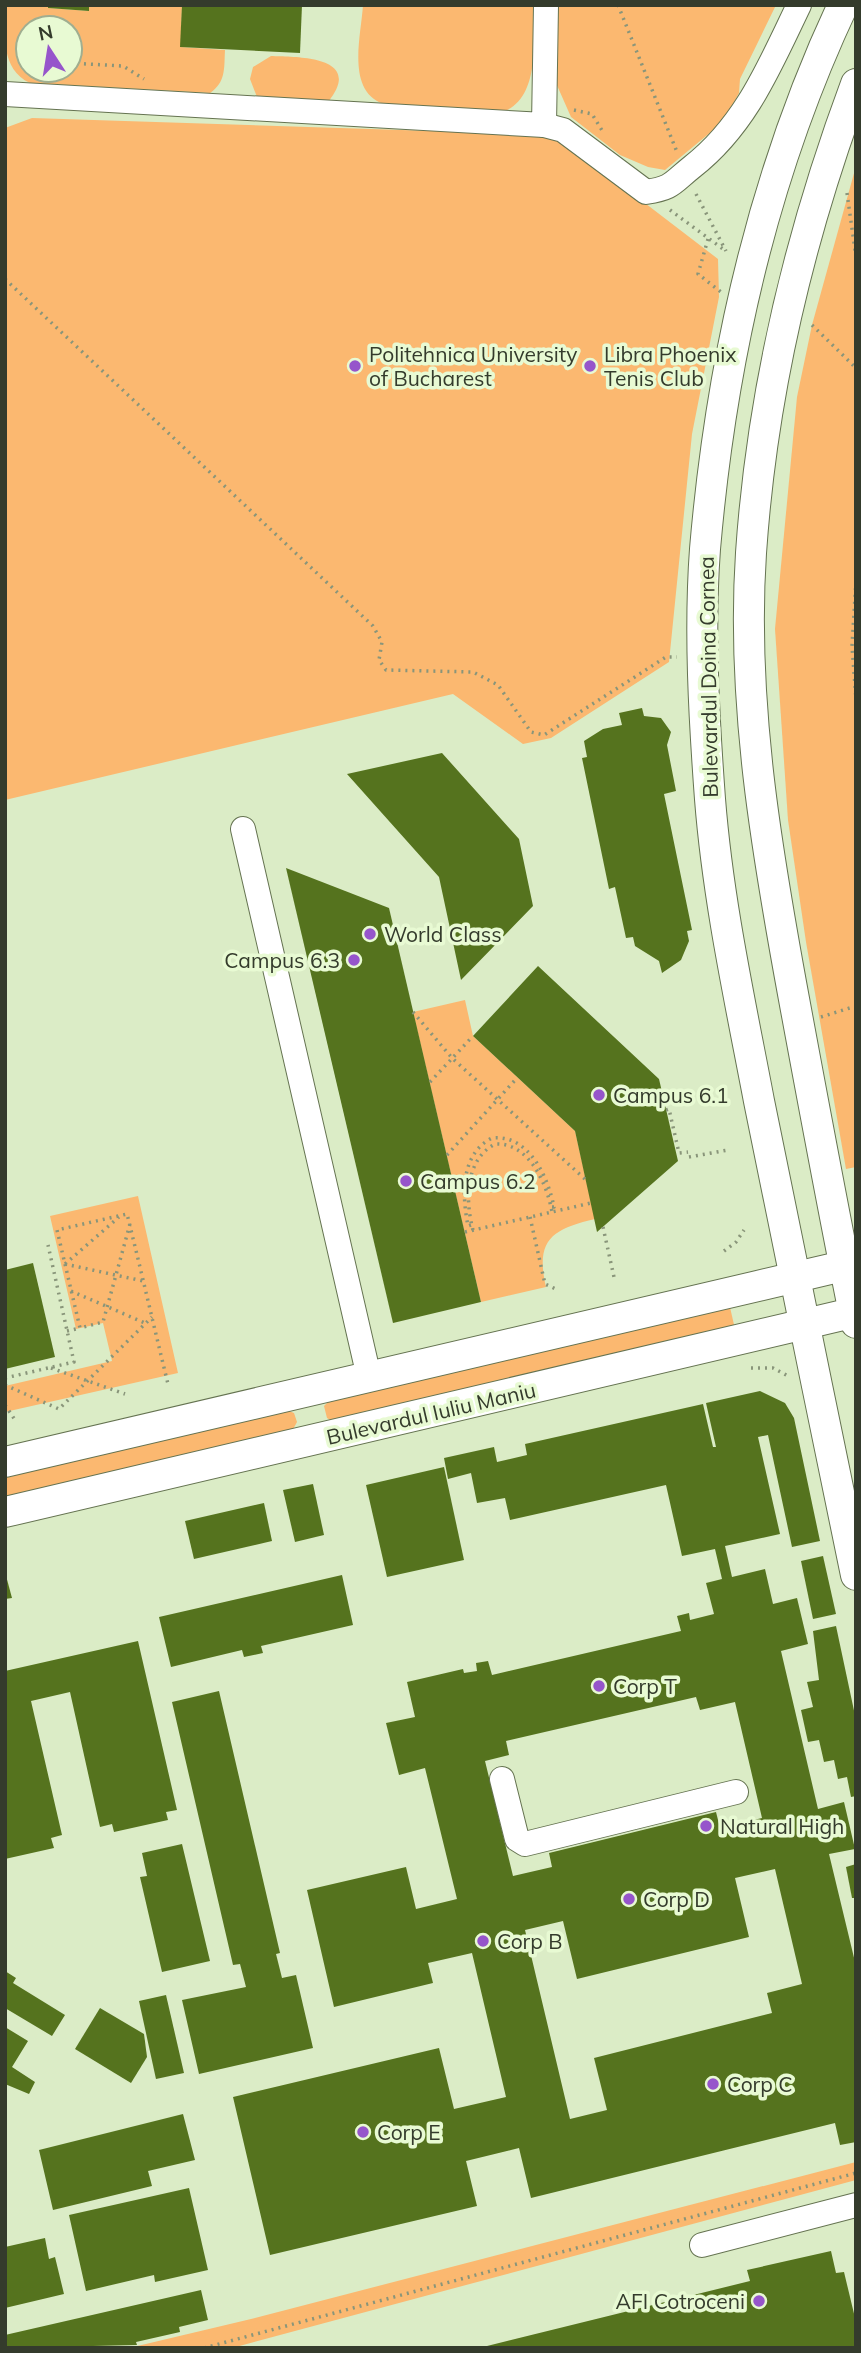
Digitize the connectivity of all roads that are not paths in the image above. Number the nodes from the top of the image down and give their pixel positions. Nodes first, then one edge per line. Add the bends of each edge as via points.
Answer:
1 (546, 5) edge
2 (799, 5) edge
3 (843, 5) edge
4 (856, 84) edge
5 (5, 94) edge
6 (544, 125) junction
7 (243, 829) dead end
8 (850, 1264) edge
9 (794, 1278) junction
10 (855, 1316) edge
11 (803, 1325) junction
12 (369, 1377) junction
13 (5, 1462) edge
14 (5, 1512) edge
15 (856, 1575) edge
16 (502, 1779) dead end
17 (736, 1792) dead end
18 (853, 2215) edge
19 (763, 2244) dead end
20 (702, 2245) dead end

1 - 6 lane
2 - 6 lane via 752,102 729,133 667,189 646,192 564,130
3 - 9 main road, Bulevardul Doina Cornea via 799,110 753,257 729,373 705,553 709,772 719,876
4 - 8 main road, Bulevardul Doina Cornea via 824,174 772,383 751,554 751,652 760,794 799,1024
5 - 6 lane
7 - 12 lane
8 - 9 main road
8 - 10 main road, Bulevardul Doina Cornea
9 - 11 main road, Bulevardul Doina Cornea
9 - 12 main road
10 - 11 main road, Bulevardul Iuliu Maniu
11 - 14 main road, Bulevardul Iuliu Maniu
11 - 15 main road, Bulevardul Doina Cornea
12 - 13 main road
16 - 17 lane via 517,1839 526,1844
18 - 19 lane
18 - 20 lane

